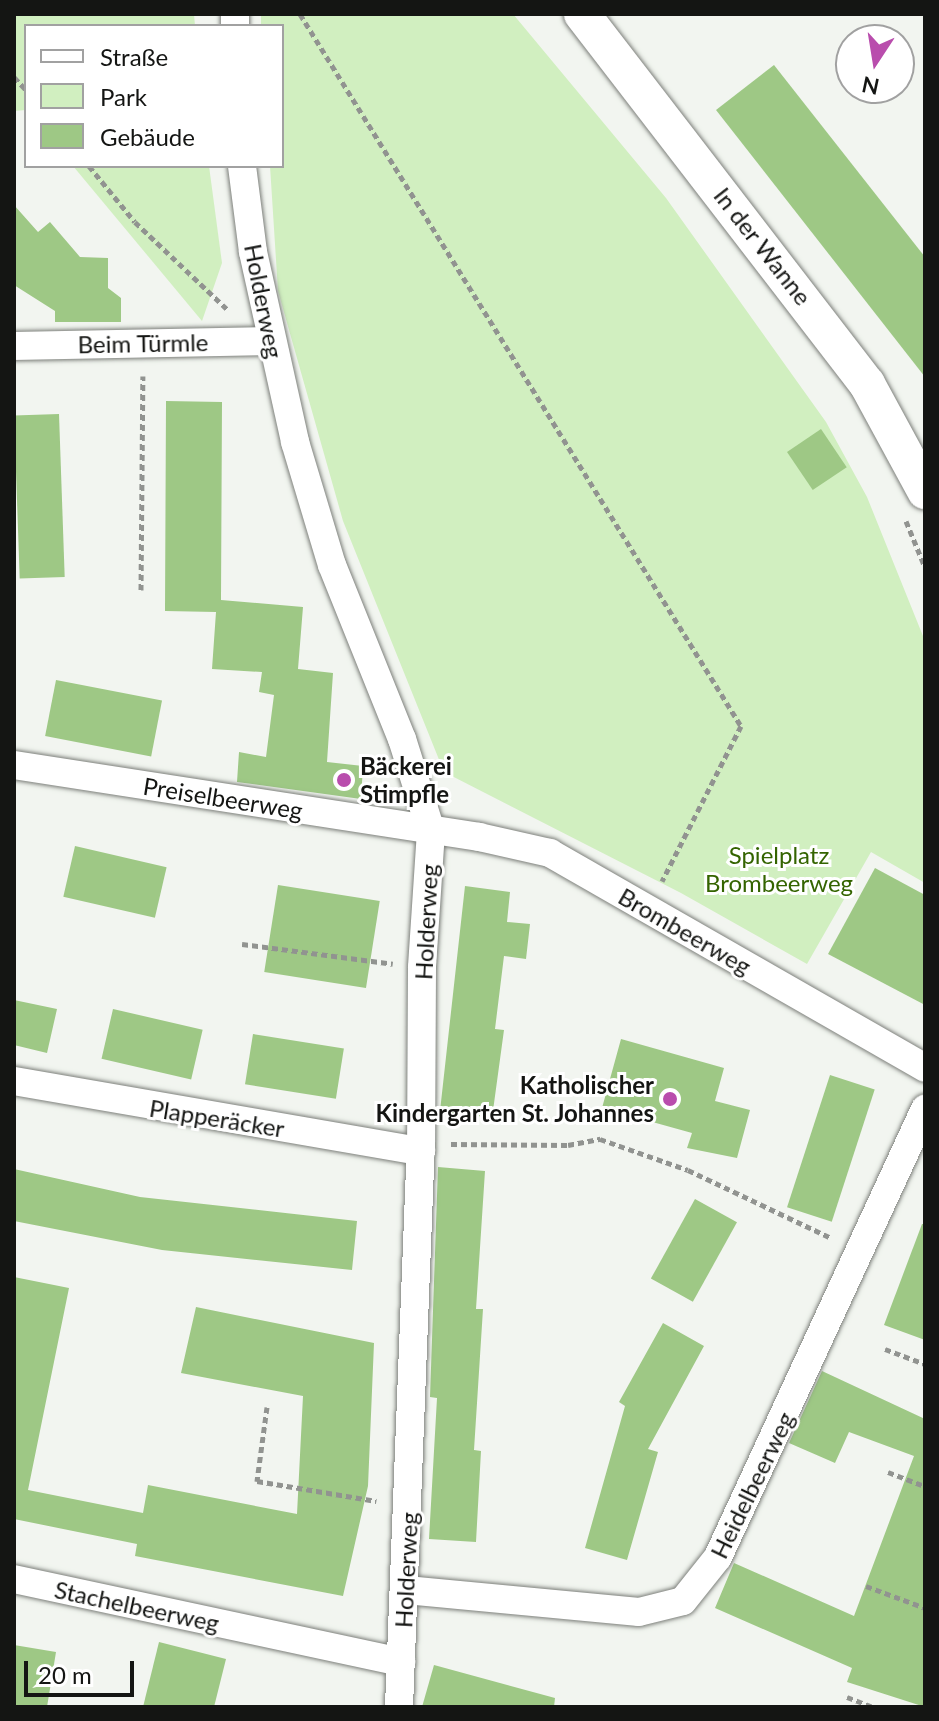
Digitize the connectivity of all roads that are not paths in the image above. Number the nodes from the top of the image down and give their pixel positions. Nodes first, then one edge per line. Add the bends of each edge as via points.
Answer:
1 (582, 14) edge
2 (242, 168) edge
3 (271, 341) junction
4 (14, 346) edge
5 (925, 491) edge
6 (14, 765) edge
7 (431, 831) junction
8 (925, 1068) edge
9 (14, 1081) edge
10 (925, 1108) edge
11 (421, 1147) junction
12 (14, 1579) edge
13 (406, 1590) junction
14 (401, 1662) junction
15 (399, 1707) edge

1 - 5 street, In der Wanne via 867,384
2 - 3 street, Holderweg
3 - 4 street, Beim Türmle
3 - 7 street, Holderweg via 332,565 402,739
6 - 7 street, Preiselbeerweg
7 - 8 street, Brombeerweg via 550,853
7 - 11 street, Holderweg via 422,968
9 - 11 street, Plapperäcker
10 - 13 street, Heidelbeerweg via 718,1557 683,1601 639,1612
11 - 13 street, Holderweg
12 - 14 street, Stachelbeerweg
13 - 14 street, Holderweg
14 - 15 street, Holderweg

